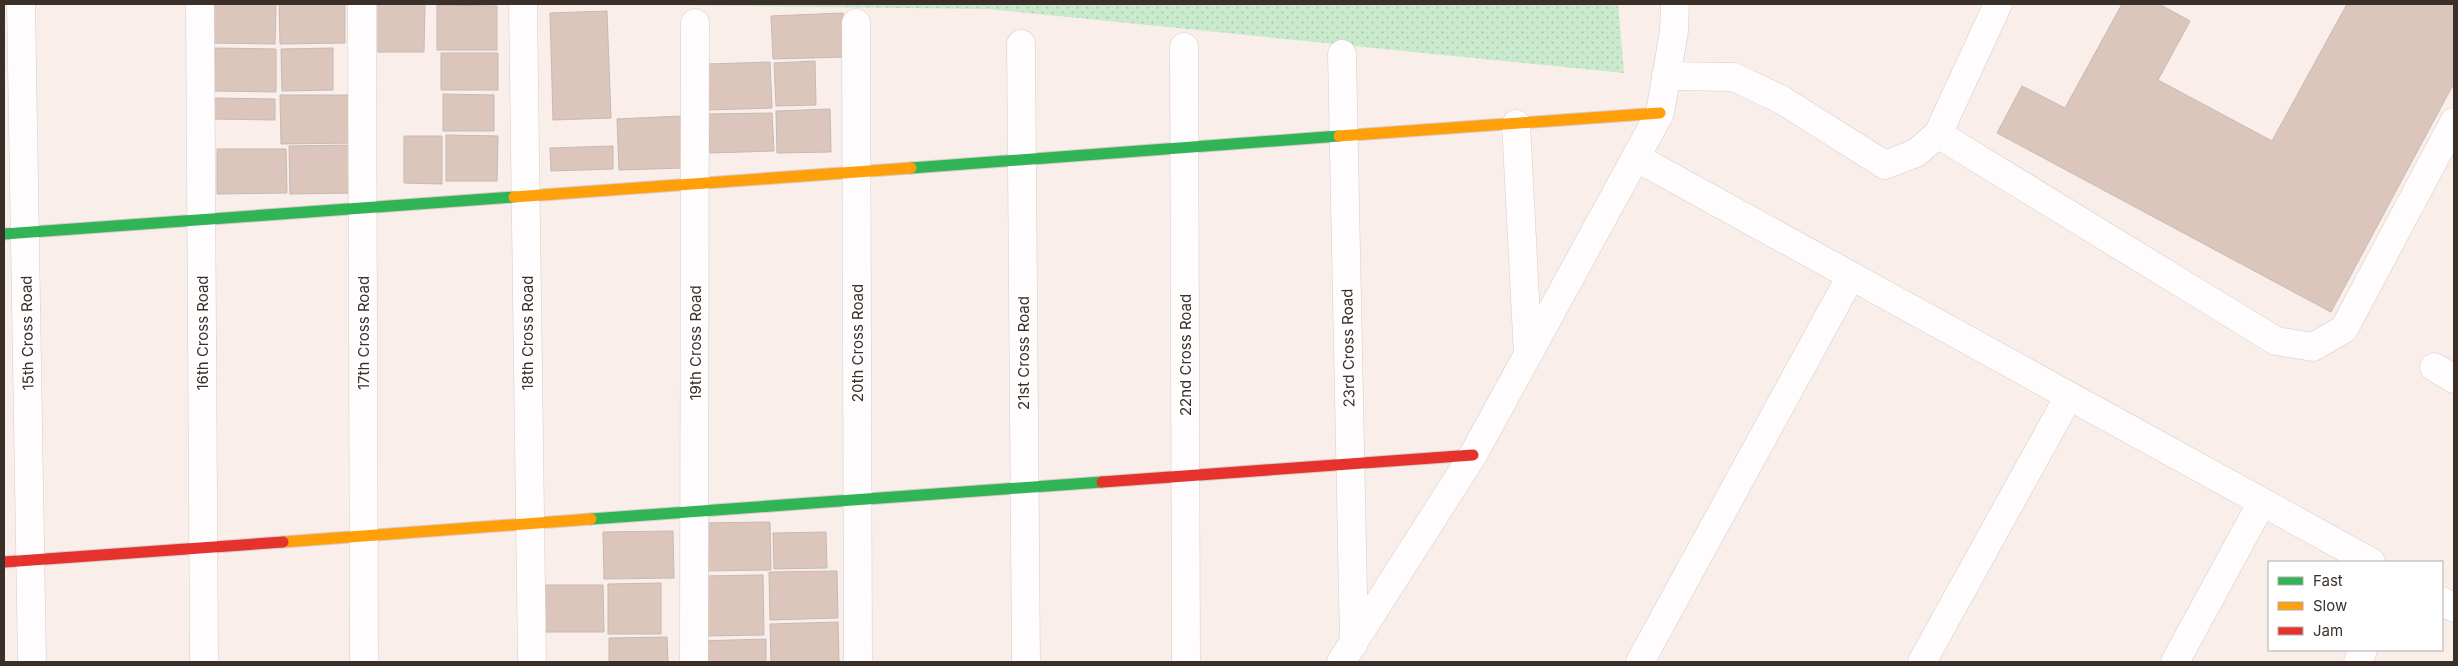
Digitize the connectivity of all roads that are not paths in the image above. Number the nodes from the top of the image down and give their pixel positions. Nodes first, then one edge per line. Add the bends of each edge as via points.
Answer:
1 (20, 4) edge
2 (200, 4) edge
3 (362, 4) edge
4 (523, 4) edge
5 (1675, 4) edge
6 (1998, 4) edge
7 (695, 23) dead end
8 (856, 23) dead end
9 (1021, 44) dead end
10 (1184, 47) dead end
11 (1342, 54) dead end
12 (1666, 76) junction
13 (1660, 113) junction
14 (2454, 122) edge
15 (1516, 124) junction
16 (1938, 134) junction
17 (1344, 137) junction
18 (1185, 148) junction
19 (1637, 158) junction
20 (1022, 160) junction
21 (857, 172) junction
22 (696, 184) junction
23 (526, 196) junction
24 (363, 208) junction
25 (202, 220) junction
26 (14, 233) edge
27 (1851, 276) junction
28 (1528, 355) junction
29 (2069, 396) junction
30 (1473, 455) junction
31 (1350, 464) junction
32 (1186, 476) junction
33 (1024, 488) junction
34 (858, 500) junction
35 (2262, 502) junction
36 (694, 512) junction
37 (529, 524) junction
38 (363, 536) junction
39 (203, 548) junction
40 (31, 560) junction
41 (2369, 561) edge
42 (4, 562) edge
43 (2443, 602) edge
44 (2454, 608) edge
45 (1347, 653) edge
46 (32, 662) edge
47 (204, 662) edge
48 (364, 662) edge
49 (532, 662) edge
50 (694, 662) edge
51 (858, 662) edge
52 (1026, 662) edge
53 (1186, 662) edge
54 (1640, 662) edge
55 (1922, 662) edge
56 (2175, 662) edge

1 - 26 street, 15th Cross Road
2 - 25 street, 16th Cross Road
3 - 24 street, 17th Cross Road
4 - 23 street, 18th Cross Road
5 - 12 street
6 - 16 street
7 - 22 street, 19th Cross Road
8 - 21 street, 20th Cross Road
9 - 20 street, 21st Cross Road
10 - 18 street, 22nd Cross Road
11 - 17 street, 23rd Cross Road
12 - 13 street
12 - 16 street via 1734,77 1782,100 1885,165 1916,154
13 - 15 street
13 - 19 street
14 - 16 street via 2344,330 2314,347 2276,341
15 - 17 street
15 - 28 street
17 - 18 street
17 - 31 street, 23rd Cross Road
18 - 20 street
18 - 32 street, 22nd Cross Road
19 - 27 street
19 - 28 street
20 - 21 street
20 - 33 street, 21st Cross Road
21 - 22 street
21 - 34 street, 20th Cross Road
22 - 23 street
22 - 36 street, 19th Cross Road
23 - 24 street
23 - 37 street, 18th Cross Road
24 - 25 street
24 - 38 street, 17th Cross Road
25 - 26 street
25 - 39 street, 16th Cross Road
26 - 40 street, 15th Cross Road
27 - 29 street
27 - 54 street
28 - 30 street
29 - 35 street
29 - 55 street
30 - 31 street
30 - 45 street
31 - 32 street
31 - 45 street, 23rd Cross Road
32 - 33 street
32 - 53 street, 22nd Cross Road
33 - 34 street
33 - 52 street, 21st Cross Road
34 - 36 street
34 - 51 street, 20th Cross Road
35 - 41 street
35 - 56 street
36 - 37 street
36 - 50 street, 19th Cross Road
37 - 38 street
37 - 49 street, 18th Cross Road
38 - 39 street
38 - 48 street, 17th Cross Road
39 - 40 street
39 - 47 street, 16th Cross Road
40 - 42 street
40 - 46 street, 15th Cross Road
43 - 44 street

